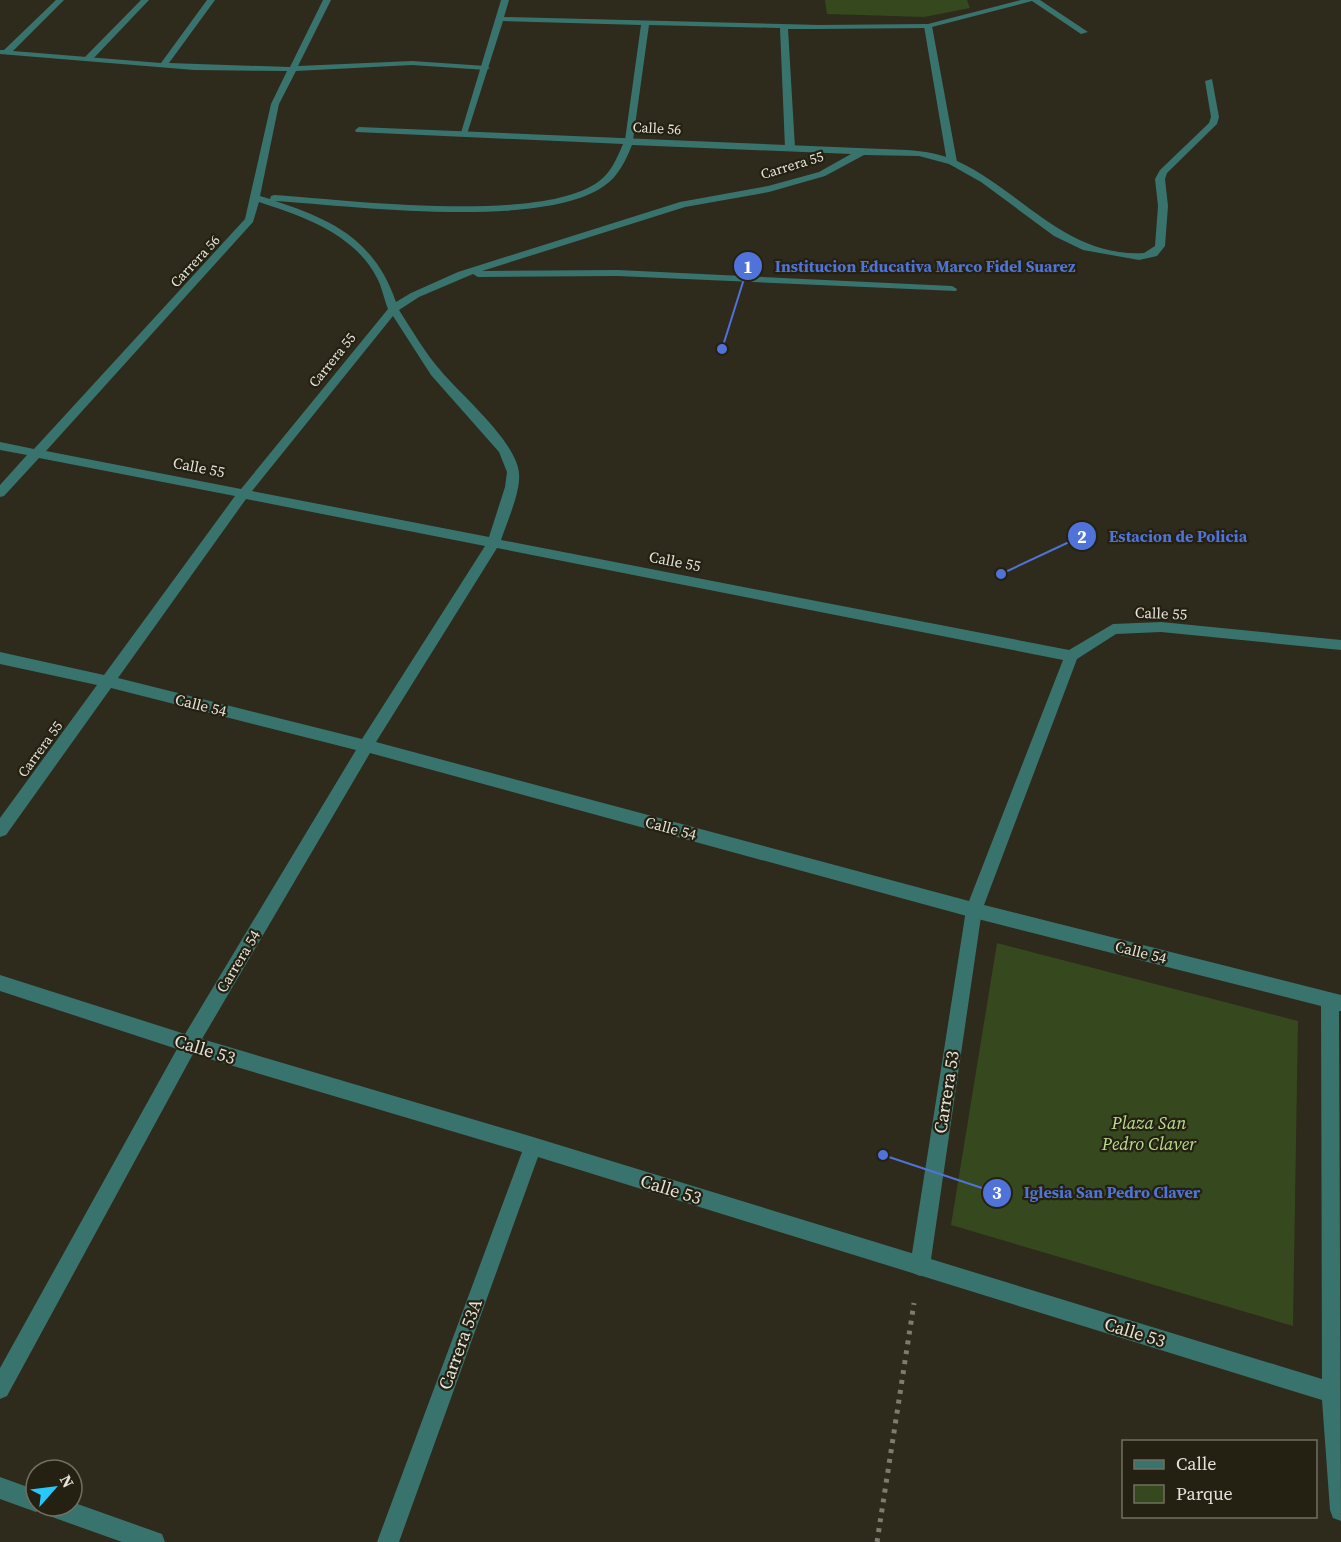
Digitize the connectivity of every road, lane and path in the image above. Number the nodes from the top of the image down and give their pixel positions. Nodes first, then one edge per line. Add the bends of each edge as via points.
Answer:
1 (60, 0) edge
2 (145, 0) edge
3 (211, 0) edge
4 (327, 0) edge
5 (505, 0) edge
6 (1029, 0) edge
7 (1035, 0) edge
8 (500, 19) junction
9 (645, 22) junction
10 (784, 26) junction
11 (928, 26) junction
12 (1084, 32) dead end
13 (3, 53) edge
14 (88, 59) junction
15 (164, 65) junction
16 (486, 68) junction
17 (291, 69) junction
18 (1209, 81) dead end
19 (359, 130) dead end
20 (463, 134) junction
21 (629, 140) junction
22 (790, 148) junction
23 (862, 152) junction
24 (952, 162) junction
25 (256, 198) junction
26 (462, 274) junction
27 (952, 289) dead end
28 (393, 309) junction
29 (0, 446) edge
30 (37, 453) junction
31 (0, 492) edge
32 (244, 493) junction
33 (494, 542) junction
34 (1341, 645) edge
35 (1071, 656) junction
36 (0, 658) edge
37 (107, 681) junction
38 (366, 746) junction
39 (0, 830) edge
40 (974, 910) junction
41 (0, 983) edge
42 (1335, 1001) edge
43 (189, 1044) junction
44 (533, 1146) junction
45 (920, 1266) junction
46 (0, 1389) edge
47 (1336, 1394) edge
48 (0, 1488) edge
49 (24, 1497) edge
50 (1341, 1510) edge
51 (84, 1517) edge
52 (154, 1542) edge
53 (388, 1542) edge
54 (877, 1542) edge

1 - 13 street
2 - 14 street
3 - 15 street
4 - 17 street, Carrera 56
5 - 8 street
6 - 11 street
7 - 12 street
8 - 9 street
8 - 16 street
9 - 10 street
9 - 21 street
10 - 11 street
10 - 22 street
11 - 24 street
13 - 14 street
14 - 15 street
15 - 17 street
16 - 17 street via 412,63
16 - 20 street
17 - 25 street, Carrera 56 via 275,104
18 - 24 street, Calle 56 via 1213,124 1163,172 1160,246 1145,257 1094,250 1075,243
19 - 20 street, Calle 56
20 - 21 street, Calle 56
21 - 22 street, Calle 56
21 - 25 street via 620,165 599,185 568,198 527,206 446,207
22 - 23 street, Calle 56
23 - 24 street, Calle 56 via 918,152
23 - 26 street, Carrera 55 via 822,174 769,189 683,204
25 - 28 street, Carrera 54 via 333,228 361,250 382,277
25 - 30 street, Carrera 56 via 250,220 229,246
26 - 27 street via 618,273
26 - 28 street, Carrera 55
28 - 32 street, Carrera 55
28 - 33 street, Carrera 54 via 435,372 505,451 513,472
29 - 30 street, Calle 55
30 - 31 street, Carrera 56
30 - 32 street, Calle 55
32 - 33 street, Calle 55
32 - 37 street, Carrera 55
33 - 35 street, Calle 55
33 - 38 street, Carrera 54
34 - 35 street, Calle 55 via 1161,627 1113,629
35 - 40 street, Carrera 53
36 - 37 street, Calle 54
37 - 38 street, Calle 54
37 - 39 street, Carrera 55
38 - 40 street, Calle 54
38 - 43 street, Carrera 54
40 - 42 street, Calle 54
40 - 45 street, Carrera 53
41 - 43 street, Calle 53
42 - 47 street
43 - 44 street, Calle 53
43 - 46 street, Carrera 54
44 - 45 street, Calle 53
44 - 53 street, Carrera 53A
45 - 47 street, Calle 53
45 - 54 path
47 - 50 street
48 - 49 street
51 - 52 street

